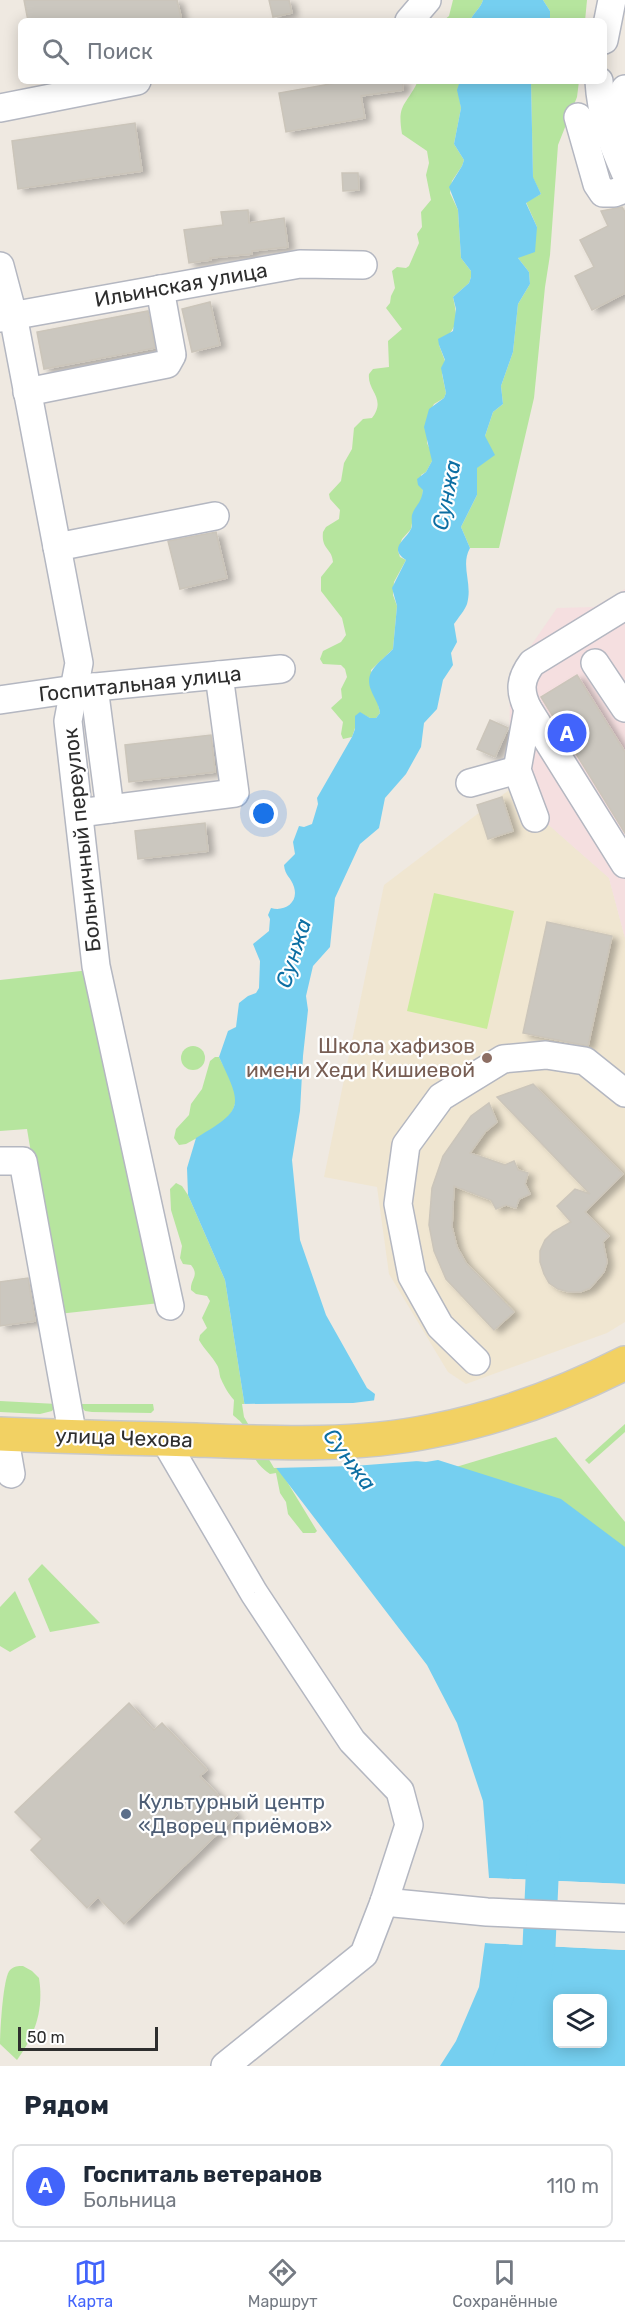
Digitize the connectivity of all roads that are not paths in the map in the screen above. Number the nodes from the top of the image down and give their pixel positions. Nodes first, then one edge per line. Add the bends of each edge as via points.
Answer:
1 (427, 0) edge
2 (612, 0) edge
3 (412, 18) edge
4 (607, 25) edge
5 (122, 84) edge
6 (599, 84) edge
7 (625, 89) edge
8 (0, 108) edge
9 (578, 117) dead end
10 (625, 127) edge
11 (625, 172) edge
12 (625, 189) edge
13 (363, 265) dead end
14 (0, 266) edge
15 (160, 289) junction
16 (6, 317) edge
17 (27, 392) junction
18 (215, 516) dead end
19 (57, 547) junction
20 (625, 606) edge
21 (596, 663) dead end
22 (281, 669) dead end
23 (219, 675) junction
24 (84, 688) junction
25 (0, 700) edge
26 (625, 708) edge
27 (528, 709) junction
28 (517, 770) junction
29 (470, 783) dead end
30 (110, 809) junction
31 (79, 813) junction
32 (535, 818) dead end
33 (625, 864) edge
34 (625, 1093) edge
35 (0, 1161) edge
36 (170, 1306) dead end
37 (476, 1361) dead end
38 (625, 1363) edge
39 (2, 1434) edge
40 (73, 1437) junction
41 (164, 1439) junction
42 (11, 1474) dead end
43 (384, 1902) junction
44 (625, 1918) edge
45 (225, 2066) edge

1 - 3 street
2 - 4 street
5 - 8 street
6 - 11 street via 606,129
7 - 10 street
9 - 12 street via 597,184 603,193
13 - 15 street, Ильинская улица via 300,264
14 - 16 street, Больничный переулок
15 - 16 street, Ильинская улица
15 - 17 street via 172,355 167,364
16 - 17 street, Больничный переулок
17 - 19 street, Больничный переулок
18 - 19 street
19 - 24 street, Больничный переулок
20 - 27 street via 532,663 521,686
21 - 26 street
22 - 23 street, Госпитальная улица
23 - 24 street, Госпитальная улица
23 - 30 street via 235,793
24 - 25 street, Госпитальная улица
24 - 30 street
24 - 31 street, Больничный переулок via 68,721
27 - 28 street
27 - 33 street
28 - 29 street
28 - 32 street
30 - 31 street
31 - 36 street, Больничный переулок via 96,966
34 - 37 street via 585,1061 546,1055 503,1059 441,1097 406,1145 398,1204 412,1276 440,1326
35 - 40 street via 23,1161
38 - 41 main road, улица Чехова via 565,1391 432,1431 300,1443
39 - 40 main road, улица Чехова
39 - 42 street
40 - 41 main road, улица Чехова
41 - 43 street via 254,1593 352,1741 400,1791 409,1825
43 - 44 street via 487,1912
43 - 45 street via 364,1954

